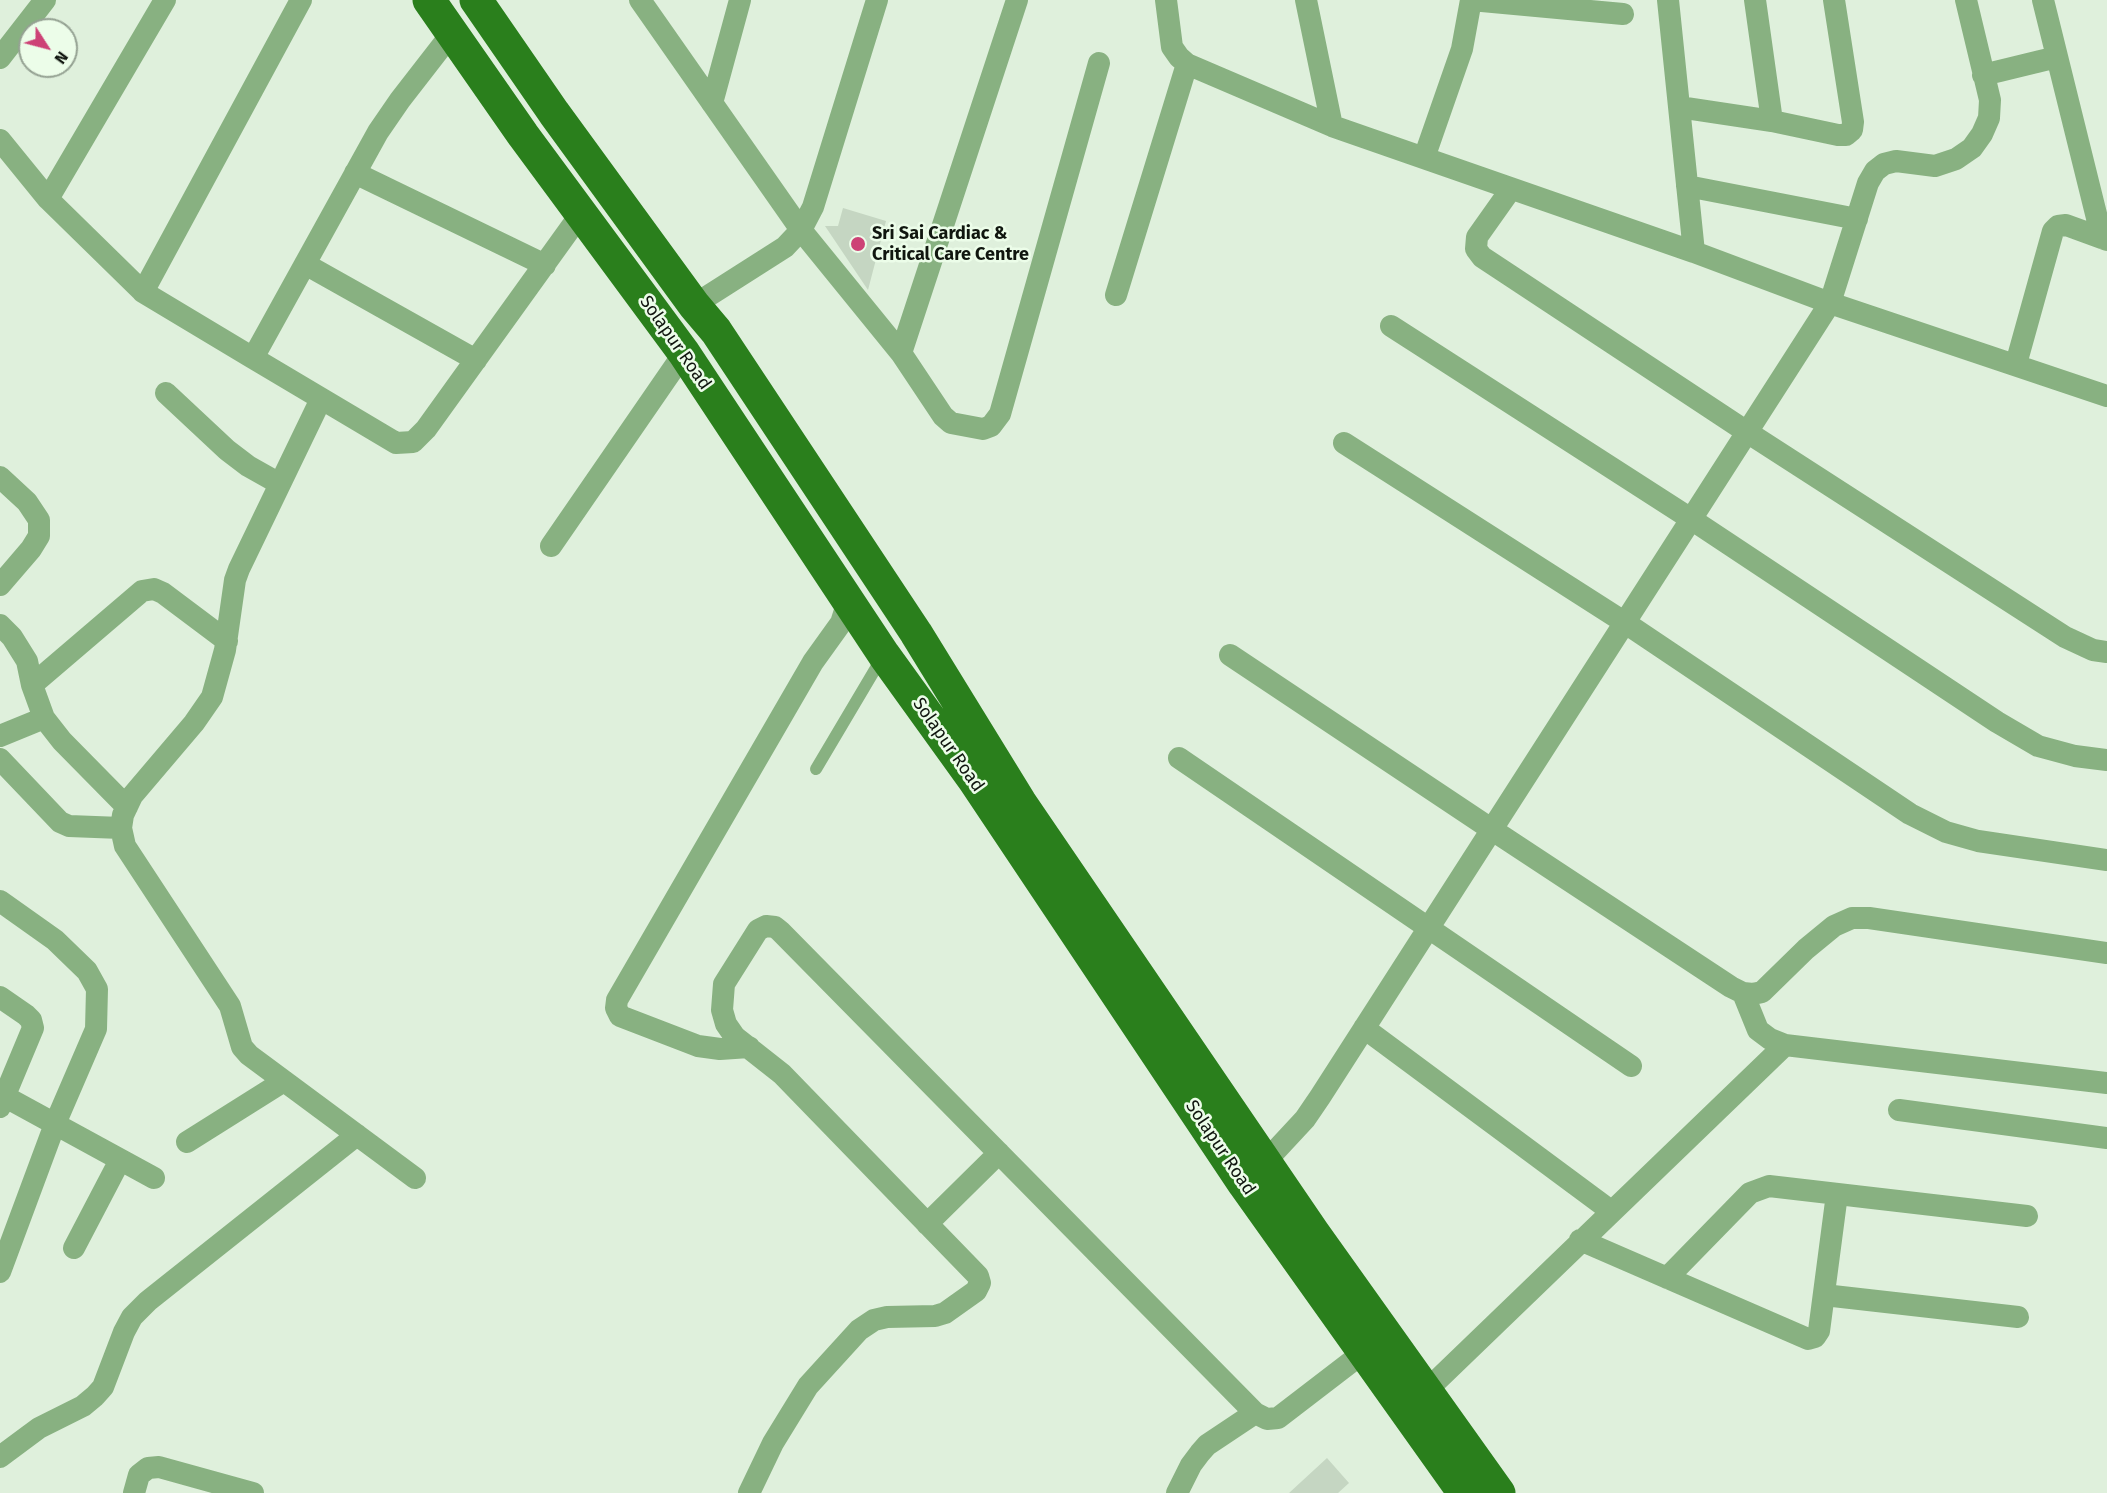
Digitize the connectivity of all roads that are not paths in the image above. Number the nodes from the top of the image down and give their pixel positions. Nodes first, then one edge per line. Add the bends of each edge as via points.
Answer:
1 (45, 0) edge
2 (165, 0) edge
3 (301, 0) edge
4 (429, 0) edge
5 (476, 0) edge
6 (640, 0) edge
7 (740, 0) edge
8 (877, 0) edge
9 (1017, 0) edge
10 (1166, 0) edge
11 (1306, 0) edge
12 (1471, 0) edge
13 (1668, 0) edge
14 (1755, 0) edge
15 (1834, 0) edge
16 (1966, 0) edge
17 (2043, 0) edge
18 (1623, 15) dead end
19 (452, 33) junction
20 (2057, 57) junction
21 (0, 58) edge
22 (1099, 63) dead end
23 (1187, 64) junction
24 (1983, 75) junction
25 (712, 103) junction
26 (1679, 107) junction
27 (1772, 121) junction
28 (1332, 126) junction
29 (0, 140) edge
30 (1424, 158) junction
31 (355, 173) junction
32 (1687, 186) junction
33 (1511, 189) junction
34 (48, 199) junction
35 (580, 215) junction
36 (1857, 219) junction
37 (801, 230) junction
38 (2104, 239) edge
39 (1694, 252) junction
40 (305, 264) junction
41 (545, 265) junction
42 (143, 292) junction
43 (1116, 295) dead end
44 (1830, 303) junction
45 (694, 305) junction
46 (1391, 326) dead end
47 (684, 353) junction
48 (901, 353) junction
49 (253, 358) junction
50 (476, 360) junction
51 (2016, 364) junction
52 (166, 393) dead end
53 (2107, 396) edge
54 (321, 399) junction
55 (1746, 432) junction
56 (1344, 443) dead end
57 (0, 477) edge
58 (280, 484) junction
59 (1691, 519) junction
60 (551, 546) dead end
61 (0, 585) edge
62 (848, 601) junction
63 (1624, 622) junction
64 (0, 625) edge
65 (227, 640) junction
66 (2107, 652) edge
67 (884, 655) junction
68 (1230, 655) dead end
69 (32, 685) junction
70 (44, 718) junction
71 (0, 736) edge
72 (1179, 758) dead end
73 (0, 759) edge
74 (2107, 760) edge
75 (816, 769) dead end
76 (986, 773) junction
77 (1009, 810) junction
78 (124, 817) junction
79 (1491, 829) junction
80 (2107, 860) edge
81 (0, 901) edge
82 (1428, 927) junction
83 (2107, 953) edge
84 (1743, 993) junction
85 (0, 997) edge
86 (1364, 1028) junction
87 (1785, 1045) junction
88 (760, 1056) junction
89 (1631, 1066) dead end
90 (284, 1081) junction
91 (2107, 1083) edge
92 (1, 1099) edge
93 (1899, 1110) dead end
94 (55, 1124) junction
95 (357, 1135) junction
96 (2107, 1138) edge
97 (187, 1142) dead end
98 (999, 1153) junction
99 (120, 1160) junction
100 (1266, 1161) junction
101 (154, 1178) dead end
102 (415, 1178) dead end
103 (1244, 1184) junction
104 (1837, 1194) junction
105 (1611, 1211) junction
106 (2027, 1216) dead end
107 (927, 1224) junction
108 (1580, 1240) junction
109 (74, 1248) dead end
110 (0, 1272) edge
111 (1667, 1278) junction
112 (1824, 1295) junction
113 (2018, 1317) dead end
114 (1364, 1352) junction
115 (1426, 1390) junction
116 (1255, 1413) junction
117 (0, 1457) edge
118 (134, 1493) edge
119 (254, 1493) edge
120 (750, 1493) edge
121 (1177, 1493) edge
122 (1464, 1493) edge
123 (1499, 1493) edge

1 - 21 street
2 - 34 street
3 - 42 street
4 - 19 main road, Solapur Road
5 - 45 main road, Solapur Road
6 - 25 street
7 - 25 street
8 - 37 street via 813,207
9 - 48 street
10 - 23 street via 1172,47
11 - 28 street
12 - 18 street
12 - 30 street via 1462,49
13 - 26 street
14 - 27 street
15 - 27 street via 1852,130 1838,135
16 - 24 street
17 - 20 street
19 - 31 street via 400,100
19 - 35 main road, Solapur Road
20 - 24 street
20 - 38 street
22 - 48 street via 996,421 982,429 951,423
23 - 28 street
23 - 43 street
24 - 36 street via 1989,118 1972,148 1935,166 1896,161 1884,164 1868,183
25 - 37 street
26 - 27 street
26 - 32 street
28 - 30 street
29 - 34 street
30 - 33 street
31 - 40 street
31 - 41 street
32 - 36 street
32 - 39 street
33 - 39 street
33 - 55 street via 1477,237 1476,249 1482,257
34 - 42 street
35 - 41 street
35 - 47 main road, Solapur Road
36 - 44 street
37 - 45 street via 785,247
37 - 48 street
38 - 51 street via 2066,225 2053,231
39 - 44 street
40 - 49 street
40 - 50 street
41 - 50 street
42 - 49 street
44 - 51 street
44 - 55 street
45 - 76 main road, Solapur Road via 716,331 916,633
46 - 59 street
47 - 60 street
47 - 62 main road, Solapur Road
49 - 54 street
50 - 54 street via 413,442 396,443
51 - 53 street
52 - 58 street via 227,450
54 - 58 street
55 - 59 street
55 - 66 street via 2065,637
56 - 63 street
57 - 61 street via 27,502 39,520 39,536
58 - 65 street via 239,569
59 - 63 street
59 - 74 street via 2038,746
62 - 67 main road, Solapur Road
62 - 88 street via 841,623 813,662 617,1000 620,1017 698,1046
63 - 79 street
63 - 80 street via 1910,814 1946,832 1978,841
64 - 69 street via 27,661
65 - 69 street via 163,592 142,591
65 - 78 street via 212,697 132,796
67 - 75 lane
67 - 76 main road, Solapur Road
68 - 79 street
69 - 70 street
70 - 71 street
70 - 78 street
72 - 82 street
73 - 78 street via 60,822 69,826
76 - 77 main road, Solapur Road
77 - 100 main road, Solapur Road
77 - 103 main road, Solapur Road
78 - 90 street via 125,846 230,1006 242,1047
79 - 82 street
79 - 84 street
81 - 94 street via 55,940 87,971 97,989 96,1029
82 - 86 street
82 - 89 street
83 - 84 street via 1852,918 1834,926 1806,949 1762,992
84 - 87 street via 1758,1030
85 - 92 street via 26,1015 33,1028
86 - 100 street via 1305,1119
86 - 105 street
87 - 91 street
87 - 105 street
88 - 98 street via 735,1037 726,1023 722,997 724,984 758,930 766,926 775,927
88 - 107 street
90 - 95 street
90 - 97 street
92 - 94 street
93 - 96 street
94 - 99 street
94 - 110 street
95 - 102 street
95 - 117 street via 148,1301 132,1317 103,1387 83,1406 39,1428
98 - 107 street
98 - 116 street
99 - 101 street
99 - 109 street
100 - 103 street via 1269,1165
100 - 115 main road, Solapur Road
103 - 114 main road, Solapur Road
104 - 106 street
104 - 111 street via 1759,1188
104 - 112 street
105 - 108 street
107 - 120 street via 978,1276 976,1291 945,1313 887,1317 859,1330 808,1386 773,1443
108 - 111 street
108 - 115 street
111 - 112 street via 1808,1339 1819,1331
112 - 113 street
114 - 116 street via 1278,1418 1268,1419
114 - 122 main road, Solapur Road
115 - 123 main road, Solapur Road
116 - 121 street via 1207,1445
118 - 119 street via 139,1475 148,1467 159,1467

